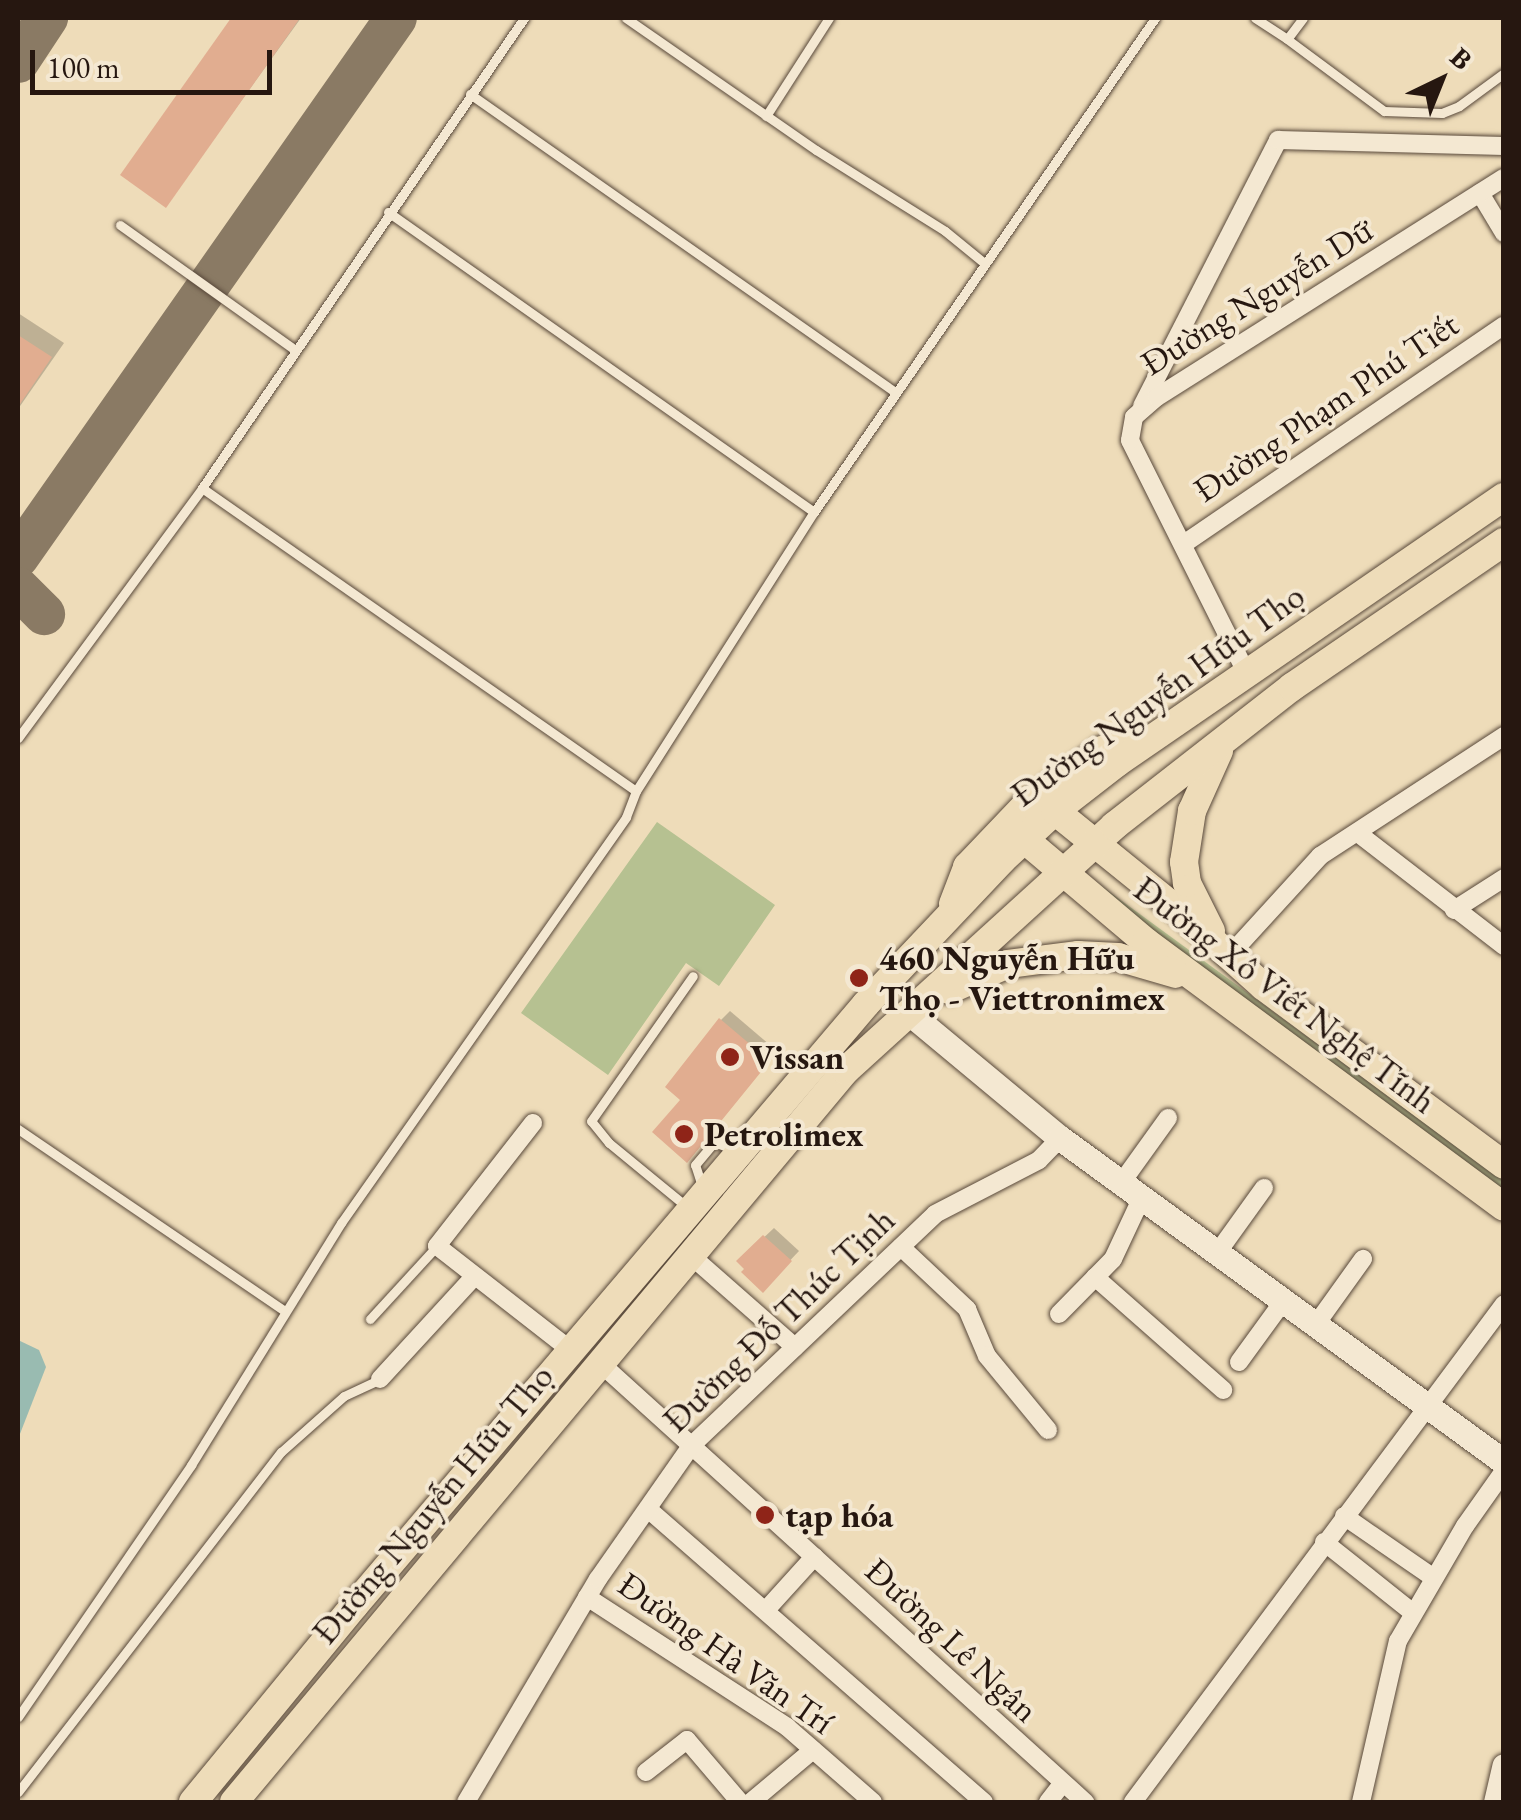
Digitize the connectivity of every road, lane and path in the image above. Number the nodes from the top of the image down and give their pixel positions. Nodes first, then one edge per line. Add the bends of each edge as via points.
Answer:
1 (524, 18) edge
2 (626, 18) edge
3 (828, 18) edge
4 (1155, 18) edge
5 (1256, 18) edge
6 (1303, 18) edge
7 (1287, 39) junction
8 (1504, 73) edge
9 (470, 94) junction
10 (766, 116) junction
11 (1504, 146) edge
12 (1504, 178) edge
13 (1480, 193) junction
14 (388, 212) junction
15 (120, 225) dead end
16 (1504, 232) edge
17 (984, 262) junction
18 (1504, 325) edge
19 (295, 350) junction
20 (895, 392) junction
21 (1142, 407) junction
22 (202, 488) junction
23 (1504, 497) edge
24 (814, 512) junction
25 (1504, 542) edge
26 (1185, 544) junction
27 (1246, 672) junction
28 (1504, 736) edge
29 (18, 738) edge
30 (1150, 739) junction
31 (1221, 746) junction
32 (636, 791) junction
33 (1054, 811) junction
34 (1359, 834) junction
35 (1024, 839) junction
36 (1094, 844) junction
37 (1063, 871) junction
38 (1504, 878) edge
39 (1454, 910) junction
40 (950, 913) junction
41 (1504, 946) edge
42 (1227, 958) junction
43 (693, 976) dead end
44 (1202, 983) junction
45 (908, 1012) junction
46 (1168, 1118) dead end
47 (533, 1123) dead end
48 (18, 1129) edge
49 (1060, 1138) junction
50 (1504, 1166) edge
51 (1264, 1188) dead end
52 (1132, 1190) junction
53 (698, 1203) junction
54 (1504, 1207) edge
55 (436, 1246) junction
56 (901, 1248) junction
57 (1218, 1252) junction
58 (689, 1254) junction
59 (1363, 1259) dead end
60 (473, 1278) junction
61 (1095, 1278) junction
62 (1284, 1300) junction
63 (1504, 1304) edge
64 (283, 1310) junction
65 (1059, 1314) dead end
66 (370, 1319) dead end
67 (1317, 1323) junction
68 (796, 1347) junction
69 (572, 1350) junction
70 (599, 1362) junction
71 (1239, 1362) dead end
72 (380, 1379) joint
73 (1222, 1390) dead end
74 (1426, 1404) junction
75 (1048, 1430) dead end
76 (692, 1445) junction
77 (1504, 1462) edge
78 (1504, 1471) edge
79 (648, 1509) junction
80 (1344, 1516) junction
81 (1324, 1542) junction
82 (814, 1557) junction
83 (1434, 1578) junction
84 (587, 1597) junction
85 (766, 1610) junction
86 (1412, 1612) junction
87 (18, 1717) edge
88 (813, 1750) junction
89 (1504, 1766) edge
90 (646, 1772) dead end
91 (1062, 1784) junction
92 (18, 1792) edge
93 (193, 1802) edge
94 (234, 1802) edge
95 (466, 1802) edge
96 (740, 1802) edge
97 (751, 1802) edge
98 (873, 1802) edge
99 (984, 1802) edge
100 (1048, 1802) edge
101 (1085, 1802) edge
102 (1134, 1802) edge
103 (1361, 1802) edge
104 (1496, 1802) edge

1 - 9 lane
2 - 10 lane
3 - 10 lane
4 - 17 lane
5 - 7 lane
6 - 7 lane
7 - 8 lane via 1384,111 1442,113
9 - 14 lane
9 - 20 lane
10 - 17 lane
11 - 21 street via 1278,140
12 - 13 street, Đường Nguyễn Dữ
13 - 16 street
13 - 21 street, Đường Nguyễn Dữ
14 - 19 lane
14 - 24 lane
15 - 19 lane
17 - 20 lane
18 - 26 street, Đường Phạm Phú Tiết
19 - 22 lane
20 - 24 lane
21 - 26 street, Đường Nguyễn Dữ via 1130,440
22 - 29 lane
22 - 32 lane
23 - 27 main road, Đường Nguyễn Hữu Thọ
24 - 32 lane
25 - 31 main road, Đường Nguyễn Hữu Thọ via 1292,687
26 - 27 street, Đường Nguyễn Dữ
27 - 30 main road, Đường Nguyễn Hữu Thọ
28 - 34 street
30 - 33 main road, Đường Nguyễn Hữu Thọ
30 - 40 main road via 1102,750 1028,804 967,867
31 - 36 main road, Đường Nguyễn Hữu Thọ
31 - 42 main road via 1192,811 1184,862 1187,883
32 - 64 lane via 626,817 551,928
33 - 35 main road, Đường Nguyễn Hữu Thọ
33 - 36 main road, Đường Xô Viết Nghệ Tĩnh
34 - 39 street
34 - 42 street via 1320,856
35 - 37 main road, Đường Xô Viết Nghệ Tĩnh
35 - 40 main road, Đường Nguyễn Hữu Thọ
36 - 37 main road, Đường Nguyễn Hữu Thọ
36 - 42 main road, Đường Xô Viết Nghệ Tĩnh
37 - 44 main road, Đường Xô Viết Nghệ Tĩnh
37 - 45 main road, Đường Nguyễn Hữu Thọ
38 - 39 street
39 - 41 street
40 - 53 main road, Đường Nguyễn Hữu Thọ
42 - 50 main road, Đường Xô Viết Nghệ Tĩnh
43 - 53 lane via 591,1121 608,1142
44 - 45 main road via 1118,957 1034,958 977,975
44 - 54 main road, Đường Xô Viết Nghệ Tĩnh
45 - 49 street
45 - 58 main road, Đường Nguyễn Hữu Thọ via 818,1099
46 - 52 street
47 - 55 street
48 - 64 lane
49 - 52 street
49 - 56 street, Đường Đỗ Thúc Tịnh via 1039,1160 935,1214
51 - 57 street
52 - 57 street
52 - 61 street via 1120,1248
53 - 69 main road, Đường Nguyễn Hữu Thọ
55 - 60 street, Đường Nguyễn Hữu Thọ
55 - 66 lane
56 - 68 street, Đường Đỗ Thúc Tịnh
56 - 75 street via 967,1310 986,1356
57 - 62 street
58 - 68 street
58 - 70 main road, Đường Nguyễn Hữu Thọ
59 - 67 street
60 - 69 street, Đường Nguyễn Hữu Thọ
60 - 72 street
61 - 65 street
61 - 73 street
62 - 67 street
62 - 71 street
63 - 74 street
64 - 87 lane via 192,1466
67 - 74 street
68 - 76 street, Đường Đỗ Thúc Tịnh
69 - 93 main road, Đường Nguyễn Hữu Thọ
70 - 76 street, Đường Lê Ngân
70 - 94 main road, Đường Nguyễn Hữu Thọ
72 - 92 lane via 344,1396 280,1452
74 - 77 street
74 - 80 street
76 - 79 street, Đường Đỗ Thúc Tịnh
76 - 82 street, Đường Lê Ngân
78 - 83 street
79 - 84 street, Đường Đỗ Thúc Tịnh
79 - 85 street
80 - 81 street
80 - 83 street
81 - 86 street
81 - 102 street
82 - 85 street
82 - 91 street, Đường Lê Ngân
83 - 86 street
84 - 88 street, Đường Hà Văn Trí
84 - 95 street, Đường Đỗ Thúc Tịnh
85 - 99 street
86 - 103 street via 1392,1659
88 - 97 street
88 - 98 street, Đường Hà Văn Trí
89 - 104 street
90 - 96 street via 687,1740
91 - 100 street
91 - 101 street, Đường Lê Ngân

